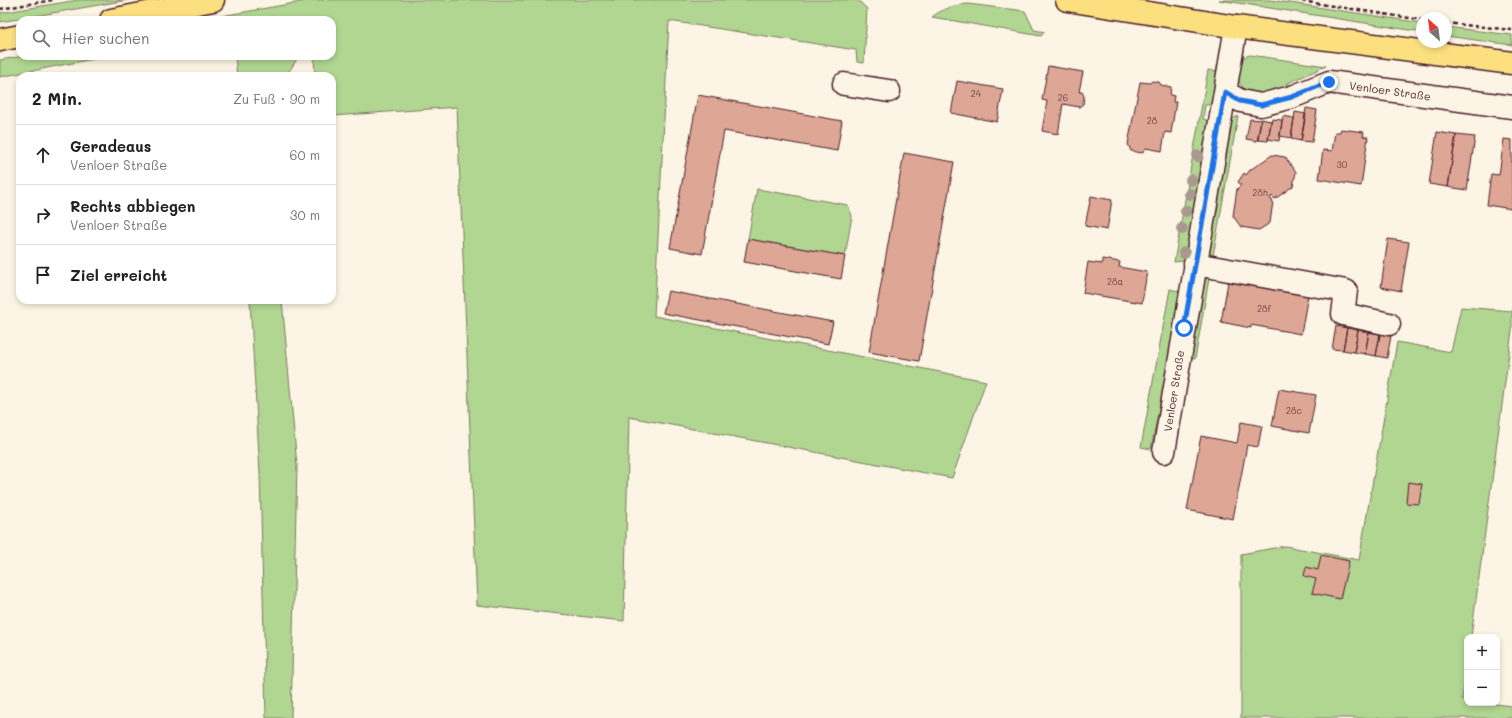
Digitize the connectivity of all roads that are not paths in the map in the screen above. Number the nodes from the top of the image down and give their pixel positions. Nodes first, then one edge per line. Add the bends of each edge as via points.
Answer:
1 (213, 0) edge
2 (1067, 0) edge
3 (131, 16) edge
4 (1236, 27) junction
5 (16, 37) edge
6 (0, 40) edge
7 (1512, 63) edge
8 (844, 84) dead end
9 (889, 92) dead end
10 (1225, 92) junction
11 (1512, 107) edge
12 (1196, 264) junction
13 (1389, 324) dead end
14 (1164, 452) dead end

1 - 3 main road
2 - 4 main road
4 - 7 main road
4 - 10 lane, Venloer Straße
5 - 6 main road
8 - 9 lane
10 - 11 lane, Venloer Straße via 1240,101 1261,105 1292,97 1329,82
10 - 12 lane, Venloer Straße
12 - 13 lane via 1346,292 1343,314
12 - 14 lane, Venloer Straße

